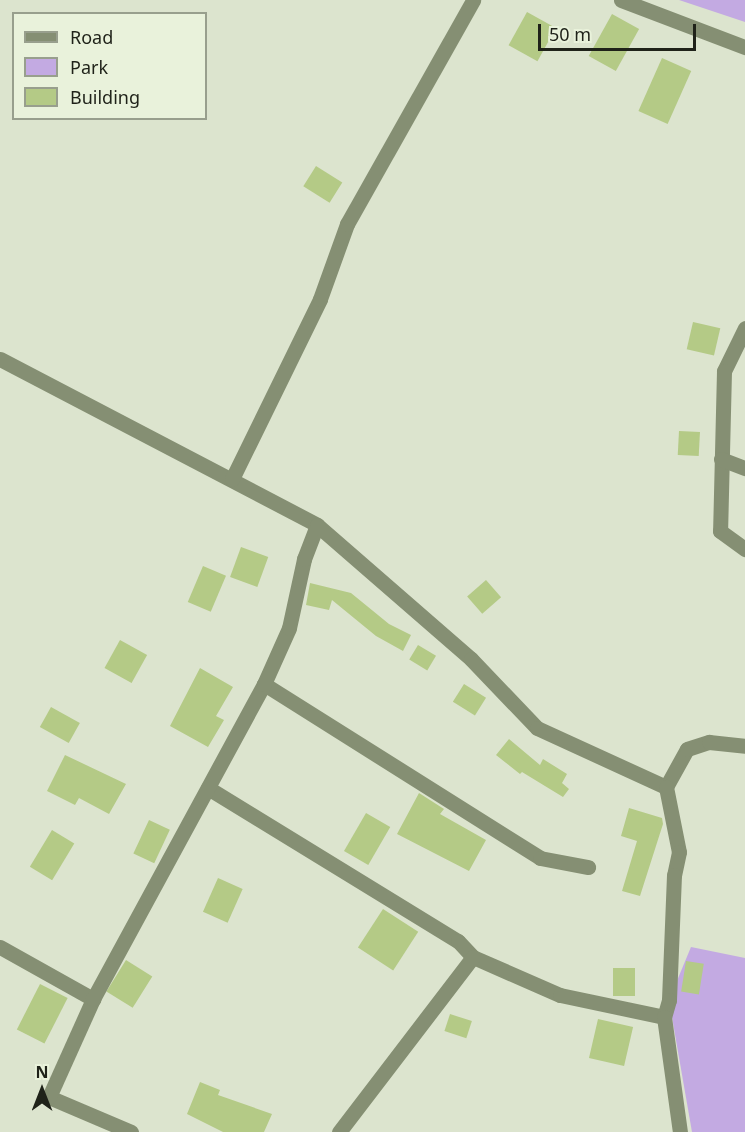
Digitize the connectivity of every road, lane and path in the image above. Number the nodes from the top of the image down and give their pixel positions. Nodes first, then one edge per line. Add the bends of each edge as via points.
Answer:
1 (473, 0) edge
2 (621, 0) edge
3 (745, 47) edge
4 (745, 328) edge
5 (0, 359) edge
6 (721, 459) junction
7 (745, 468) edge
8 (232, 478) junction
9 (317, 525) junction
10 (745, 549) edge
11 (264, 684) junction
12 (745, 746) edge
13 (666, 787) junction
14 (208, 788) junction
15 (588, 867) dead end
16 (0, 947) edge
17 (473, 957) junction
18 (93, 999) junction
19 (664, 1017) junction
20 (131, 1132) edge
21 (339, 1132) edge
22 (680, 1132) edge

1 - 8 street via 347,224 320,299
2 - 3 street
4 - 6 street via 724,371
5 - 8 street
6 - 7 street
6 - 10 street via 720,531
8 - 9 street
9 - 11 street via 304,559 289,628
9 - 13 street via 471,659 537,728
11 - 14 street
11 - 15 street via 540,858
12 - 13 street via 709,742 687,749
13 - 19 street via 679,852 674,875 669,1000
14 - 17 street via 458,941
14 - 18 street
16 - 18 street
17 - 19 street via 560,995
17 - 21 street
18 - 20 street via 49,1097
19 - 22 street

